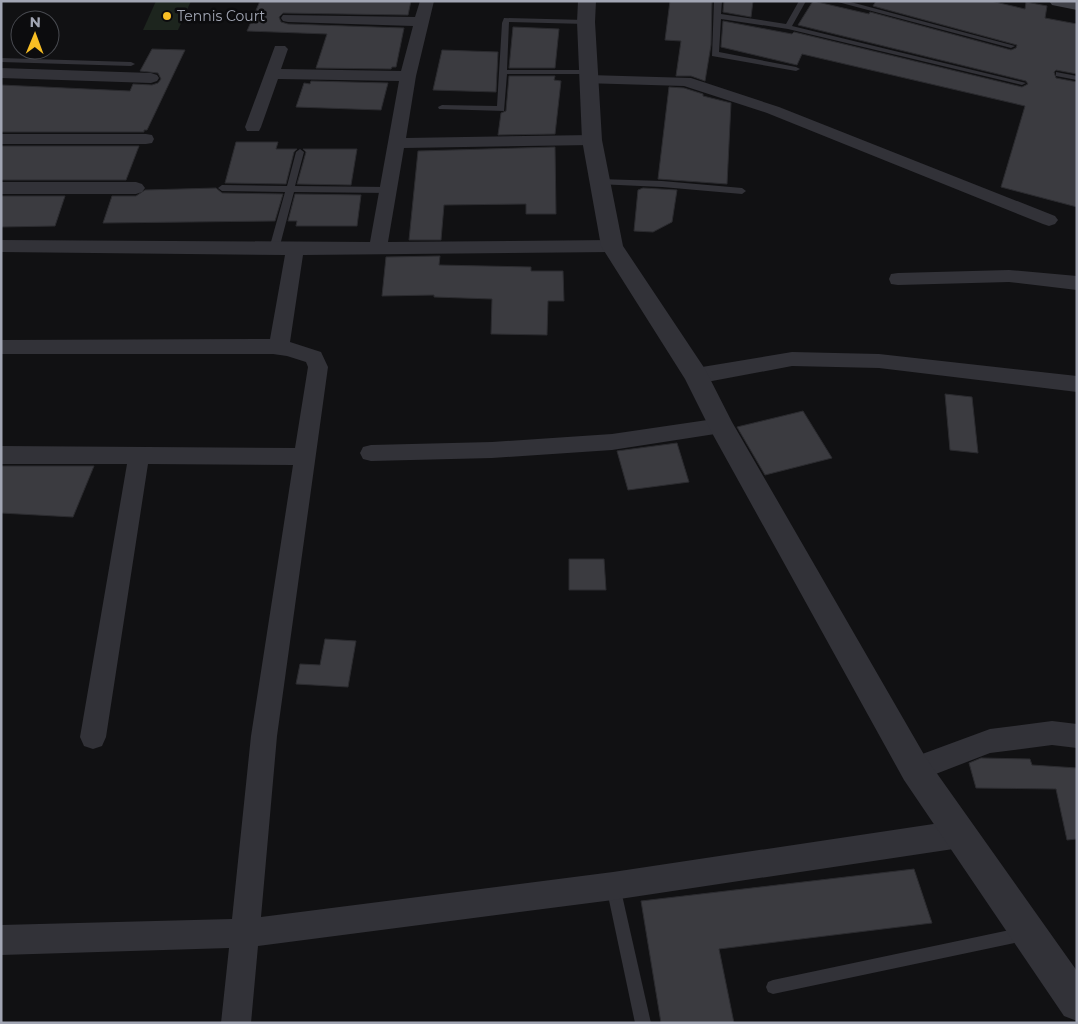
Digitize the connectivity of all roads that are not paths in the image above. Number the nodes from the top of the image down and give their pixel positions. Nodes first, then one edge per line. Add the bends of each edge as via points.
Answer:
1 (428, 1) edge
2 (718, 1) edge
3 (803, 1) edge
4 (837, 1) edge
5 (1058, 1) edge
6 (1077, 5) edge
7 (586, 12) edge
8 (717, 16) junction
9 (288, 18) dead end
10 (422, 22) junction
11 (788, 28) junction
12 (1011, 46) dead end
13 (280, 49) dead end
14 (1, 60) edge
15 (131, 64) dead end
16 (796, 69) dead end
17 (503, 72) junction
18 (1, 73) edge
19 (272, 74) junction
20 (1059, 74) dead end
21 (408, 76) junction
22 (589, 76) junction
23 (151, 78) dead end
24 (1077, 78) edge
25 (1022, 83) dead end
26 (442, 108) dead end
27 (252, 127) dead end
28 (1, 139) edge
29 (146, 139) dead end
30 (592, 140) junction
31 (396, 143) junction
32 (300, 152) dead end
33 (600, 182) junction
34 (1, 188) edge
35 (136, 188) dead end
36 (222, 188) dead end
37 (290, 189) junction
38 (388, 190) junction
39 (742, 191) dead end
40 (1050, 220) dead end
41 (1, 246) edge
42 (612, 246) junction
43 (378, 247) junction
44 (274, 249) junction
45 (295, 249) junction
46 (898, 279) dead end
47 (1077, 283) edge
48 (279, 346) junction
49 (1, 348) edge
50 (696, 376) junction
51 (1077, 384) edge
52 (721, 426) junction
53 (371, 453) dead end
54 (1, 455) edge
55 (138, 456) junction
56 (306, 457) junction
57 (1077, 736) edge
58 (93, 737) dead end
59 (915, 769) junction
60 (960, 834) junction
61 (613, 886) junction
62 (246, 933) junction
63 (1028, 933) junction
64 (1, 940) edge
65 (773, 987) dead end
66 (1077, 1003) edge
67 (236, 1023) edge
68 (643, 1023) edge

1 - 10 street
2 - 8 lane
3 - 11 lane
4 - 12 lane
5 - 6 main road
7 - 17 lane via 507,22
7 - 22 street
8 - 11 lane
8 - 16 lane via 715,54
9 - 10 street
10 - 21 street
11 - 25 lane
13 - 19 street
14 - 15 lane
17 - 22 lane
17 - 26 lane via 501,109
18 - 23 street
19 - 21 street
19 - 27 street
20 - 24 lane
21 - 31 street
22 - 30 street
22 - 40 street via 685,81 773,110
28 - 29 street
30 - 31 street
30 - 33 street
31 - 38 street
32 - 37 lane
33 - 39 lane
33 - 42 street
34 - 35 street
36 - 37 lane
37 - 38 lane
37 - 44 lane
38 - 43 street
41 - 44 street
42 - 43 street
42 - 50 street
43 - 45 street
44 - 45 street
45 - 48 street
46 - 47 street via 1009,276
48 - 49 street
48 - 56 street via 314,357 318,367
50 - 51 street via 792,359 879,361
50 - 52 street
52 - 53 street via 612,442 492,450
52 - 59 street
54 - 55 street
55 - 56 street
55 - 58 street
56 - 62 street via 264,736
57 - 59 street via 1052,733 990,741
59 - 60 street
60 - 61 street
60 - 63 street
61 - 62 street
61 - 68 lane
62 - 64 street
62 - 67 street
63 - 65 lane
63 - 66 street

